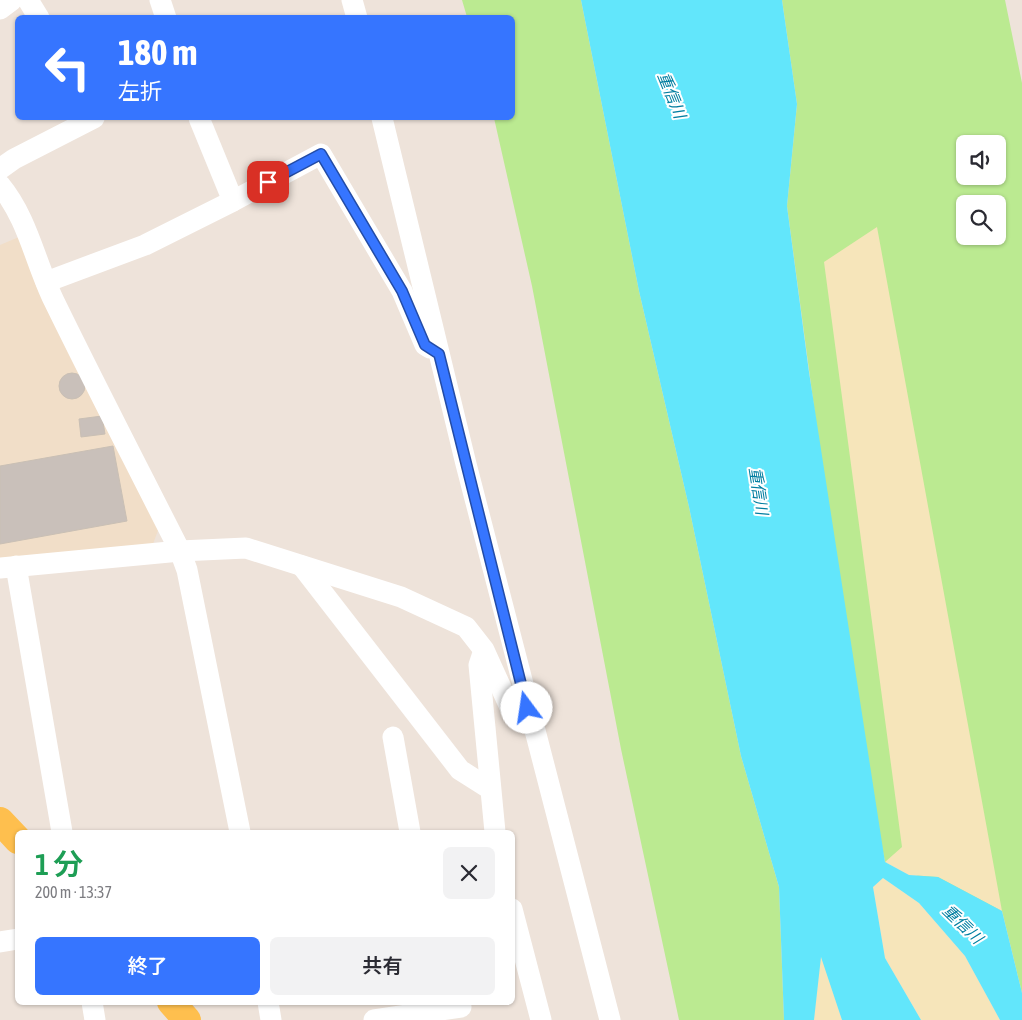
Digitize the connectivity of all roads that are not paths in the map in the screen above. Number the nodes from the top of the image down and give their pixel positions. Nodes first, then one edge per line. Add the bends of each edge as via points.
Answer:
1 (12, 0) edge
2 (28, 0) edge
3 (160, 0) edge
4 (352, 0) edge
5 (0, 9) edge
6 (37, 15) edge
7 (165, 15) edge
8 (356, 15) edge
9 (90, 120) edge
10 (200, 120) edge
11 (382, 120) edge
12 (0, 169) edge
13 (0, 185) edge
14 (233, 201) junction
15 (46, 282) junction
16 (439, 354) junction
17 (180, 551) junction
18 (302, 566) junction
19 (8, 567) edge
20 (484, 650) junction
21 (532, 726) junction
22 (394, 737) dead end
23 (490, 789) junction
24 (0, 821) edge
25 (62, 830) edge
26 (240, 830) edge
27 (410, 830) edge
28 (495, 830) edge
29 (15, 837) edge
30 (515, 920) edge
31 (15, 940) edge
32 (0, 942) edge
33 (93, 1005) edge
34 (174, 1005) edge
35 (268, 1005) edge
36 (446, 1010) edge
37 (96, 1020) edge
38 (187, 1020) edge
39 (271, 1020) edge
40 (374, 1020) edge
41 (541, 1020) edge
42 (610, 1020) edge

1 - 5 street
2 - 6 street
3 - 7 street
4 - 8 street
9 - 12 street
10 - 14 street
11 - 16 street
13 - 15 street via 12,199 25,226
14 - 15 street via 145,245
14 - 16 street via 321,154 397,282 425,345
15 - 17 street
16 - 21 street
17 - 18 street via 246,548
17 - 19 street
17 - 26 street via 187,570
18 - 20 street via 402,596 466,627
18 - 23 street via 460,770
19 - 25 street
20 - 21 street via 513,714
20 - 23 street via 479,664
21 - 42 street
22 - 27 street
23 - 28 street
24 - 29 main road
30 - 41 street
31 - 32 street
33 - 37 street
34 - 38 main road
35 - 39 street
36 - 40 street

